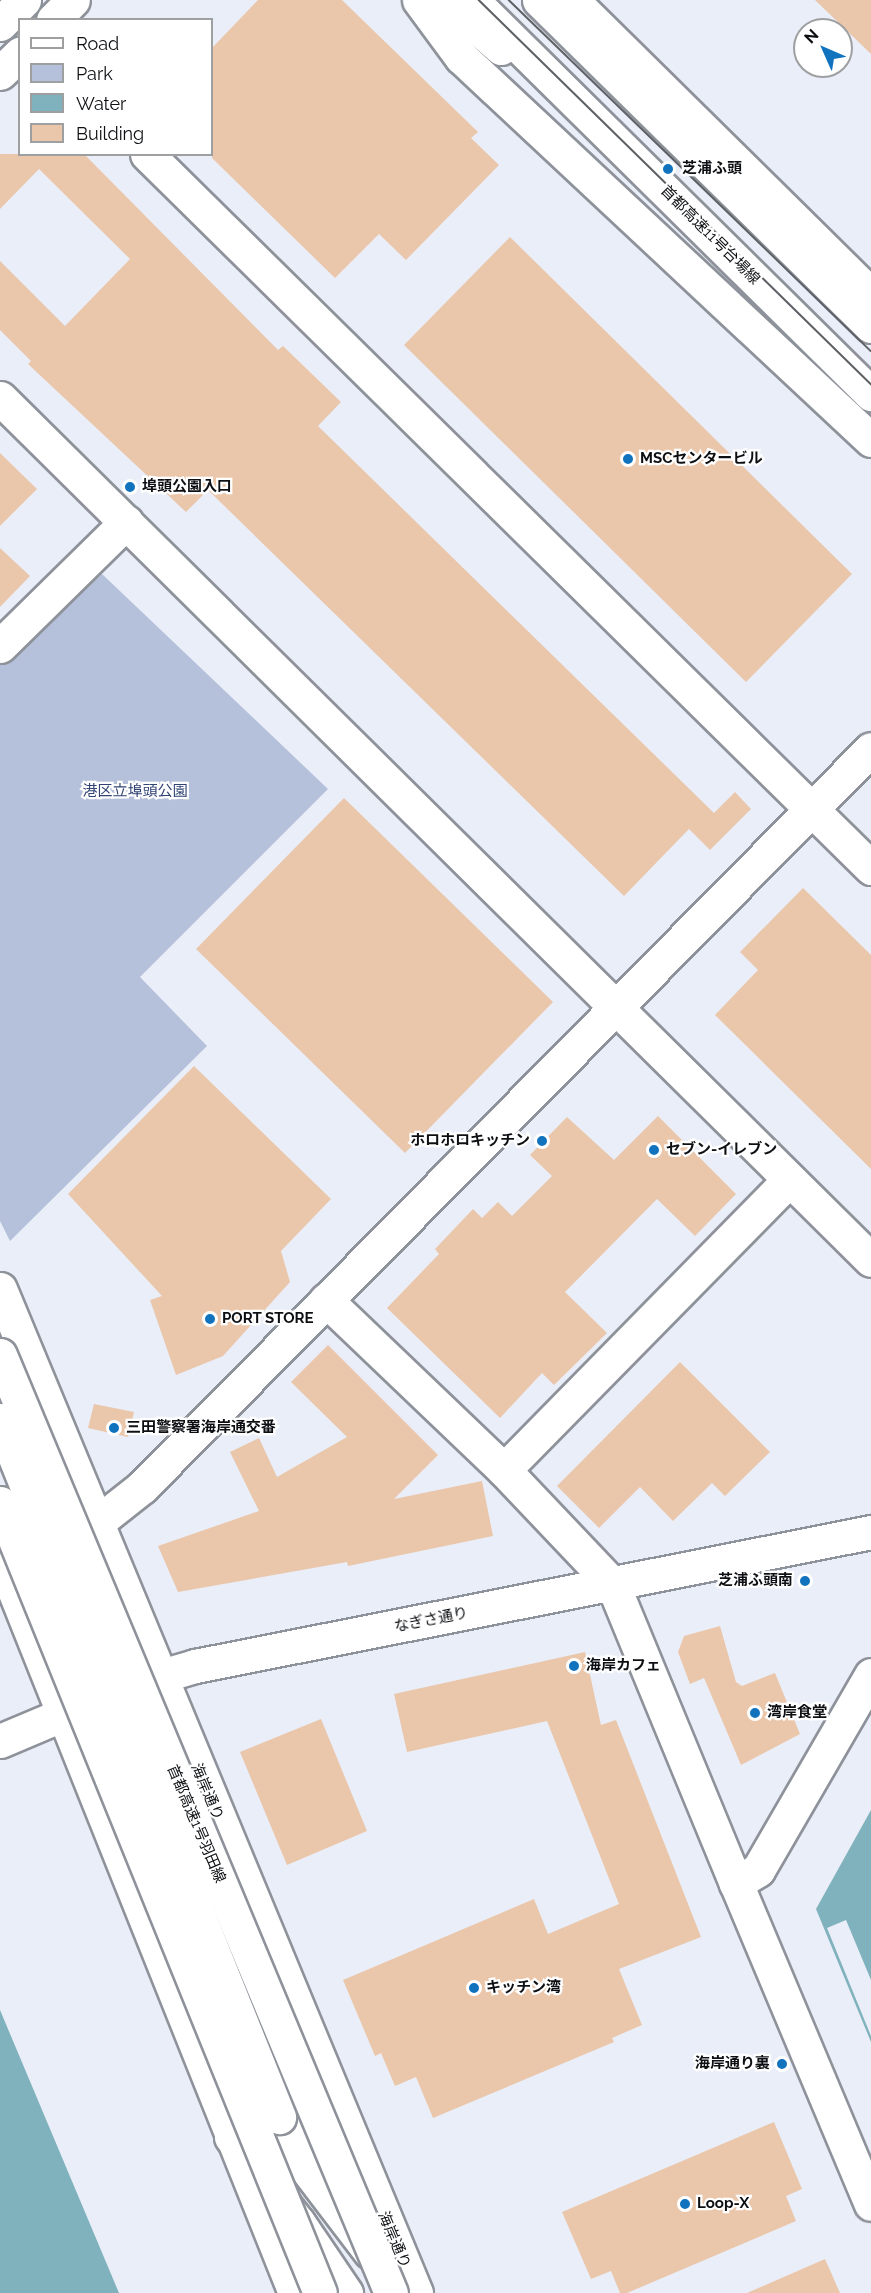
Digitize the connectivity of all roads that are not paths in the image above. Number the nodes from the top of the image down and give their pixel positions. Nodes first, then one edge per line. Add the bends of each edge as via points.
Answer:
1 (24, 0) edge
2 (73, 0) edge
3 (419, 0) edge
4 (446, 0) edge
5 (472, 0) edge
6 (534, 0) edge
7 (540, 0) edge
8 (572, 0) edge
9 (55, 18) edge
10 (0, 24) edge
11 (18, 56) edge
12 (0, 73) edge
13 (149, 156) edge
14 (871, 295) edge
15 (871, 328) edge
16 (871, 394) edge
17 (0, 398) edge
18 (871, 407) edge
19 (871, 440) edge
20 (126, 522) junction
21 (1, 642) edge
22 (871, 749) edge
23 (812, 809) junction
24 (871, 868) edge
25 (615, 1006) junction
26 (789, 1180) junction
27 (871, 1260) edge
28 (0, 1289) edge
29 (326, 1300) junction
30 (0, 1355) edge
31 (0, 1420) edge
32 (504, 1470) junction
33 (0, 1503) edge
34 (97, 1526) junction
35 (871, 1532) edge
36 (6, 1569) edge
37 (613, 1585) junction
38 (157, 1674) junction
39 (871, 1675) edge
40 (62, 1715) junction
41 (0, 1741) edge
42 (736, 1883) junction
43 (231, 2137) junction
44 (871, 2204) edge
45 (295, 2293) edge
46 (320, 2293) edge
47 (346, 2293) edge
48 (391, 2293) edge
49 (405, 2293) edge
50 (416, 2293) edge

1 - 10 main road
2 - 9 main road
3 - 19 main road via 461,57
4 - 18 main road via 524,68
5 - 16 main road, 首都高速11号台場線
6 - 15 main road
7 - 15 main road
8 - 14 main road
11 - 12 main road
13 - 23 main road
17 - 20 main road
20 - 21 main road
20 - 25 main road
22 - 23 main road
23 - 24 main road
23 - 25 main road
25 - 26 main road
25 - 29 main road
26 - 27 main road
26 - 32 main road
28 - 34 main road, 海岸通り
29 - 32 main road
29 - 34 main road via 142,1486
30 - 48 main road, 首都高速1号羽田線, bridge
31 - 49 main road, bridge via 279,2117 303,2164
32 - 37 main road
33 - 46 main road, bridge
34 - 36 main road
34 - 38 main road, 海岸通り
35 - 37 main road, なぎさ通り
36 - 40 main road
37 - 38 main road, なぎさ通り
37 - 42 main road
38 - 40 main road, なぎさ通り
38 - 50 main road, 海岸通り
39 - 42 main road via 758,1870
40 - 41 main road, なぎさ通り
40 - 43 main road
42 - 44 main road
43 - 45 main road
43 - 47 main road via 298,2222

